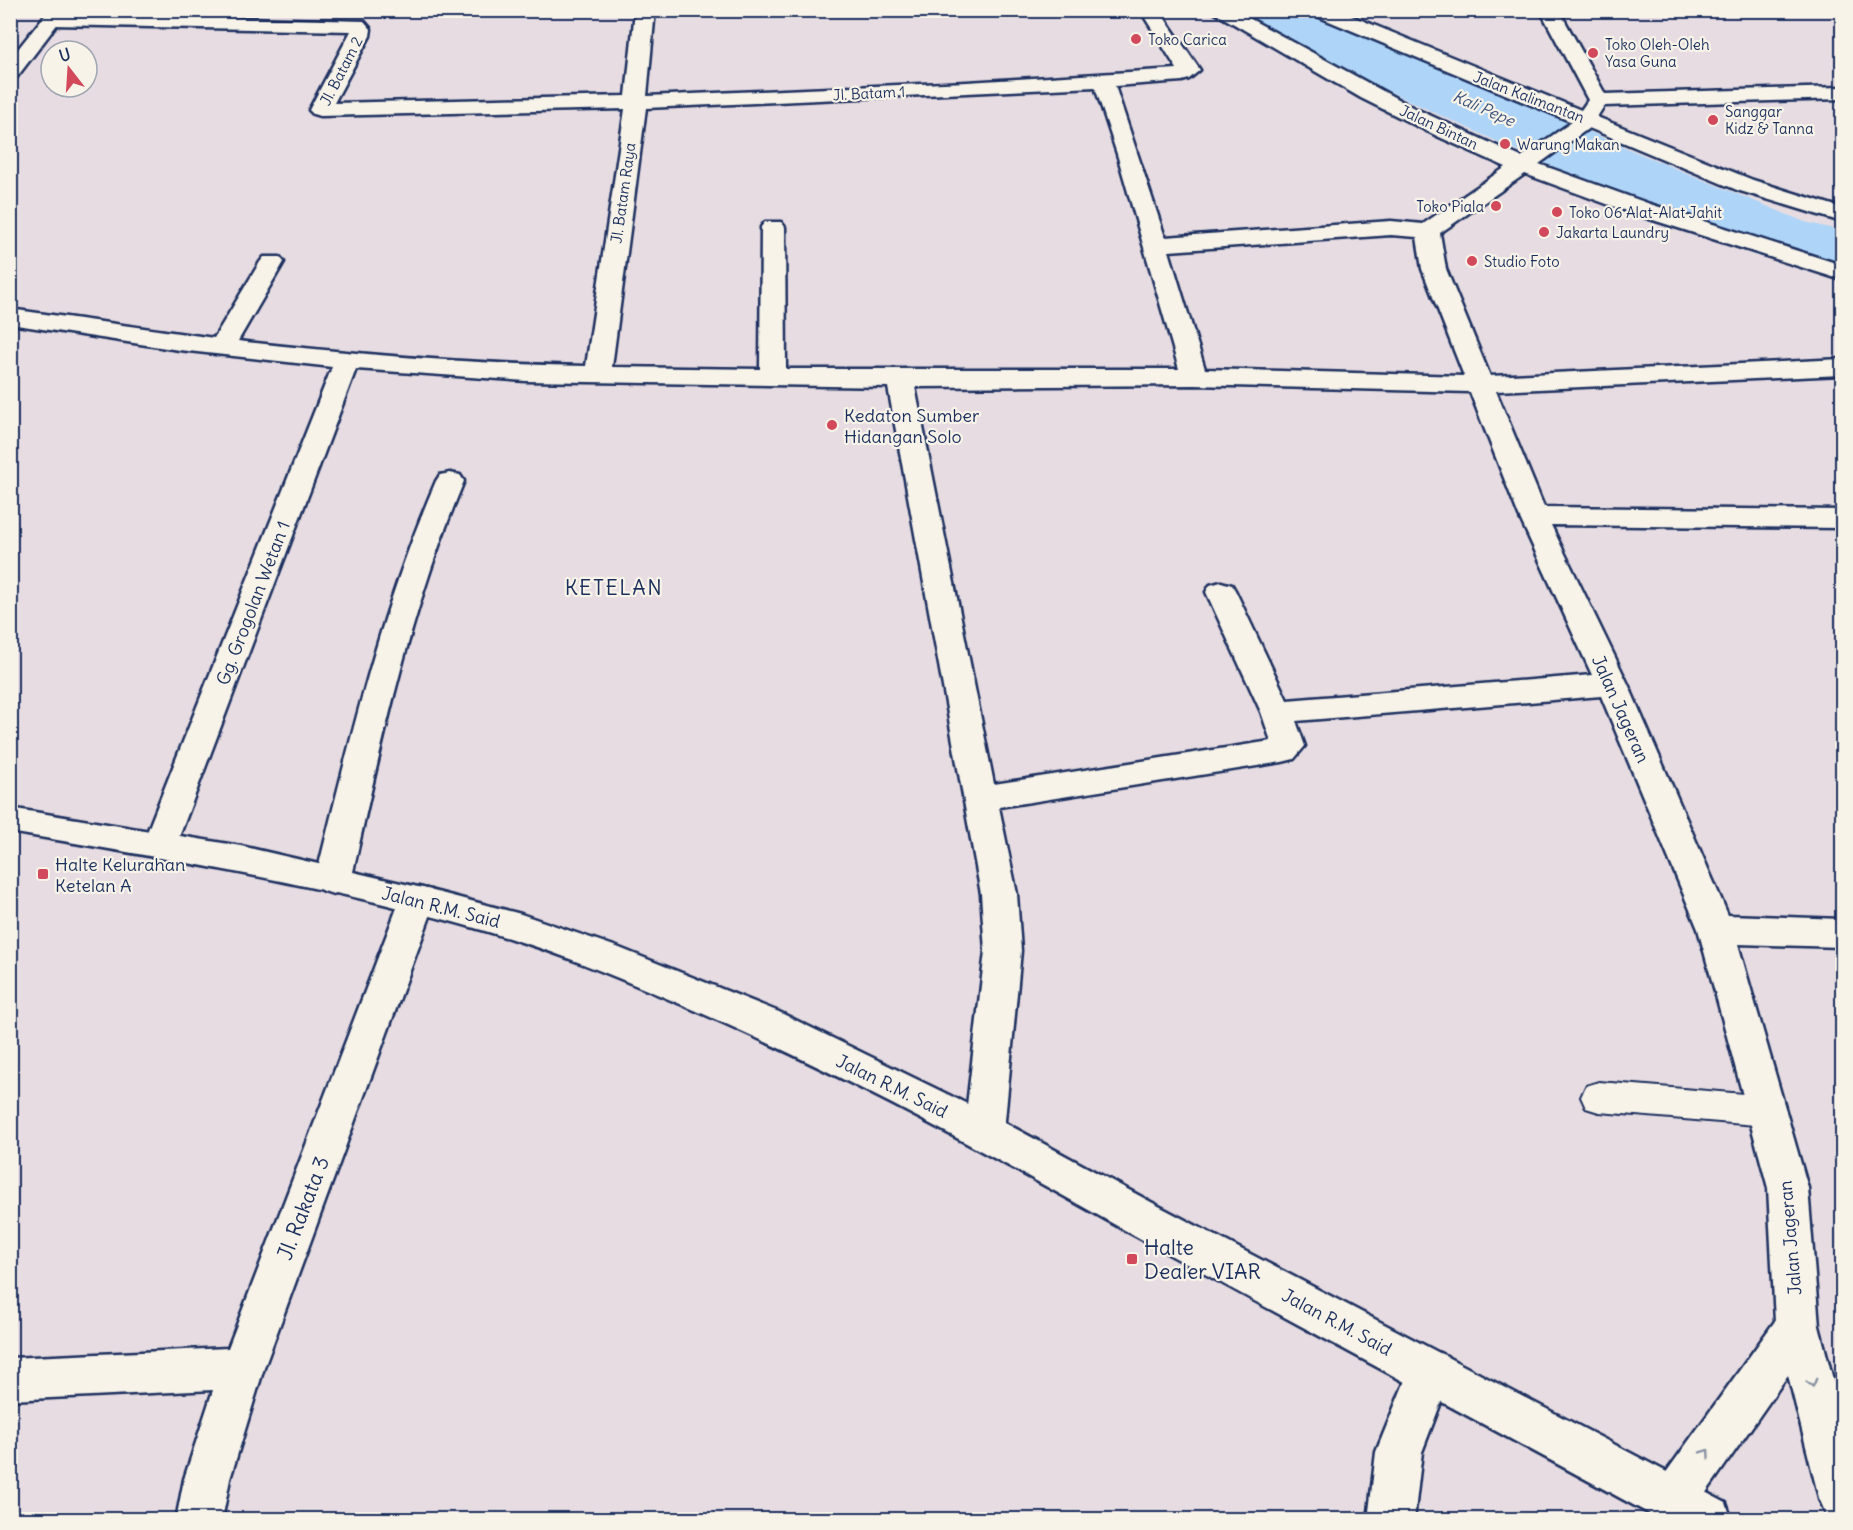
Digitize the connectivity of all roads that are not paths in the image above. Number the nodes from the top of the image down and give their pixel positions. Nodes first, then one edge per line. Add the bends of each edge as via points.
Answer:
1 (645, 10) edge
2 (1149, 10) edge
3 (1218, 10) edge
4 (1319, 10) edge
5 (1549, 10) edge
6 (56, 15) edge
7 (10, 73) edge
8 (1103, 80) junction
9 (1842, 93) edge
10 (1598, 100) junction
11 (636, 104) junction
12 (1582, 122) junction
13 (1529, 162) junction
14 (1842, 215) edge
15 (773, 227) dead end
16 (1428, 231) junction
17 (1155, 245) junction
18 (272, 262) dead end
19 (1842, 273) edge
20 (10, 316) edge
21 (222, 347) junction
22 (347, 361) junction
23 (1842, 367) edge
24 (598, 374) junction
25 (773, 376) junction
26 (1194, 377) junction
27 (900, 380) junction
28 (1480, 384) junction
29 (450, 481) dead end
30 (1533, 516) junction
31 (1842, 519) edge
32 (1221, 592) dead end
33 (1611, 684) junction
34 (1277, 712) junction
35 (980, 798) junction
36 (10, 820) edge
37 (159, 845) junction
38 (333, 881) junction
39 (418, 900) junction
40 (1716, 929) junction
41 (1842, 933) edge
42 (1599, 1097) dead end
43 (1768, 1111) junction
44 (984, 1131) junction
45 (1797, 1326) junction
46 (242, 1368) junction
47 (1431, 1371) junction
48 (10, 1379) edge
49 (1842, 1497) edge
50 (1691, 1510) edge
51 (199, 1520) edge
52 (1391, 1520) edge

1 - 11 street, Jl. Batam Raya
2 - 8 street, Jl. Batam 1 via 1190,70 1182,75
3 - 13 street, Jalan Bintan via 1343,80
4 - 12 street, Jalan Kalimantan
5 - 10 street
6 - 7 street
6 - 11 street, Jl. Batam 2 via 357,25 360,36 320,110
8 - 11 street, Jl. Batam 1
8 - 17 street via 1128,145
9 - 10 street
10 - 12 street
11 - 24 street, Jl. Batam Raya
12 - 13 street
12 - 14 street, Jalan Kalimantan via 1745,185
13 - 16 street
13 - 19 street, Jalan Bintan via 1716,233
15 - 25 street
16 - 17 street via 1391,228
16 - 28 street, Jalan Jageran via 1434,269
17 - 26 street
18 - 21 street
20 - 21 street
21 - 22 street
22 - 24 street via 469,371
22 - 37 street, Gg. Grogolan Wetan 1
23 - 28 street
24 - 25 street
25 - 27 street
26 - 27 street
26 - 28 street
27 - 35 street
28 - 30 street, Jalan Jageran
29 - 38 street via 419,560 383,675
30 - 31 street
30 - 33 street, Jalan Jageran
32 - 34 street
33 - 34 street
33 - 40 street, Jalan Jageran
34 - 35 street via 1289,740 1289,746 1282,751
35 - 44 street via 999,894 1003,951
36 - 37 street, Jalan R.M. Said
37 - 38 street, Jalan R.M. Said
38 - 39 street, Jalan R.M. Said
39 - 44 street, Jalan R.M. Said via 521,928 604,957 766,1023
39 - 46 street, Jl. Rakata 3
40 - 41 street
40 - 43 street, Jalan Jageran
42 - 43 lane
43 - 45 street, Jalan Jageran via 1788,1188
44 - 47 street, Jalan R.M. Said
45 -> 49 street, Jalan Jageran
50 -> 45 street
46 - 48 street
46 - 51 street, Jl. Rakata 3 via 207,1479
47 - 50 street, Jalan R.M. Said
47 - 52 street via 1399,1452

